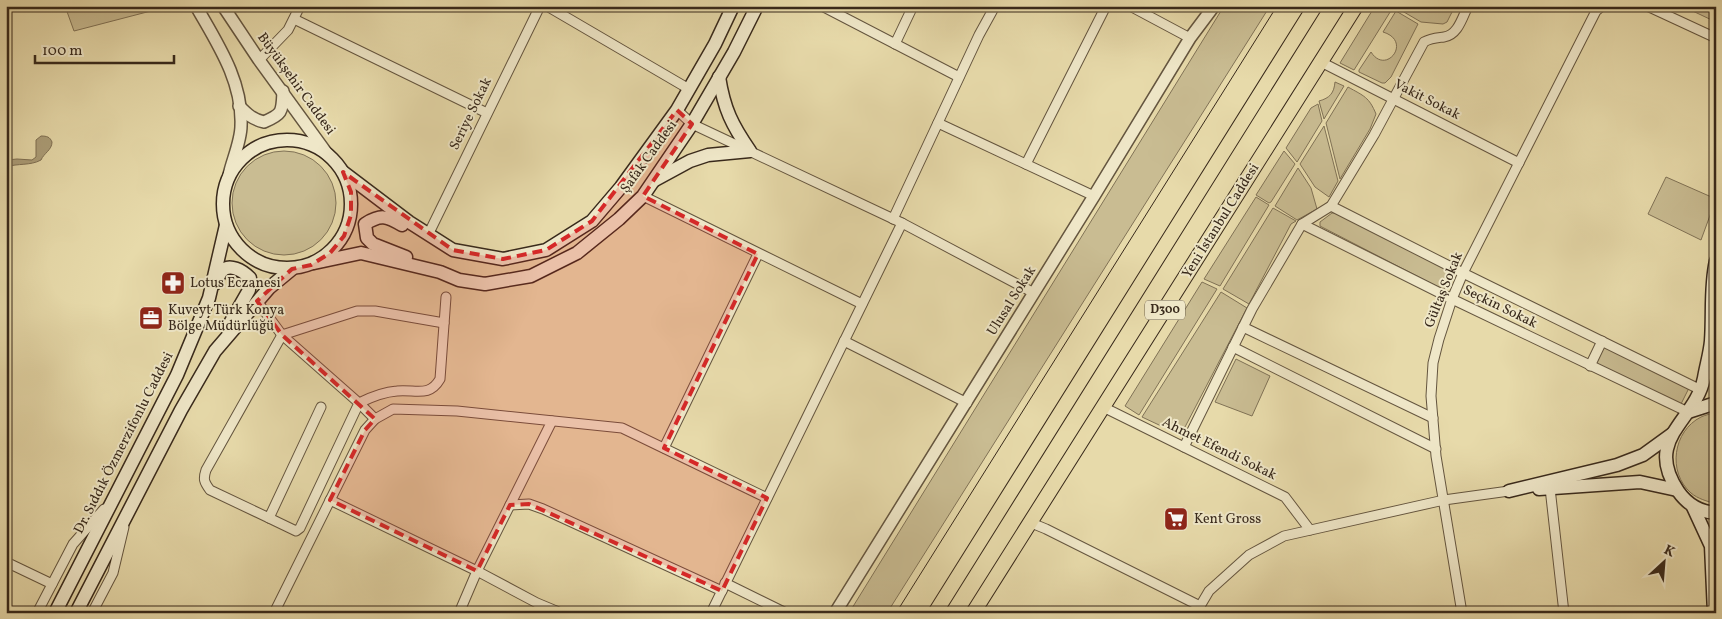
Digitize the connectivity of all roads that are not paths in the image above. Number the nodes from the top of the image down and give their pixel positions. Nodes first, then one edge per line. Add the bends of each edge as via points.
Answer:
1 (196, 6) edge
2 (223, 6) edge
3 (300, 6) edge
4 (540, 6) edge
5 (547, 6) edge
6 (733, 6) edge
7 (757, 6) edge
8 (822, 6) edge
9 (913, 6) edge
10 (995, 6) edge
11 (1106, 6) edge
12 (1130, 6) edge
13 (1214, 6) edge
14 (1315, 6) edge
15 (1356, 6) edge
16 (1468, 6) edge
17 (1586, 6) edge
18 (1647, 6) edge
19 (1599, 9) edge
20 (294, 19) junction
21 (1190, 38) junction
22 (1716, 38) edge
23 (895, 44) junction
24 (259, 60) junction
25 (1321, 62) junction
26 (719, 77) junction
27 (959, 77) junction
28 (689, 89) junction
29 (283, 91) junction
30 (1394, 99) junction
31 (239, 106) junction
32 (676, 110) junction
33 (488, 113) junction
34 (938, 123) junction
35 (692, 124) junction
36 (750, 151) junction
37 (328, 154) junction
38 (1519, 163) junction
39 (1026, 164) junction
40 (343, 172) junction
41 (228, 175) junction
42 (653, 181) junction
43 (643, 196) junction
44 (1094, 196) junction
45 (1331, 206) junction
46 (898, 221) junction
47 (1302, 224) junction
48 (226, 225) junction
49 (428, 235) junction
50 (758, 254) junction
51 (1716, 261) edge
52 (314, 262) junction
53 (292, 269) junction
54 (436, 271) junction
55 (1463, 273) junction
56 (1034, 293) junction
57 (446, 297) dead end
58 (209, 298) junction
59 (1452, 299) junction
60 (258, 301) junction
61 (862, 304) junction
62 (444, 323) junction
63 (1243, 327) junction
64 (282, 335) junction
65 (844, 341) junction
66 (1602, 341) junction
67 (1233, 346) junction
68 (215, 351) junction
69 (1590, 366) junction
70 (1701, 390) junction
71 (967, 402) junction
72 (359, 403) junction
73 (1716, 404) edge
74 (321, 407) dead end
75 (1104, 407) junction
76 (1688, 412) junction
77 (1433, 418) junction
78 (375, 419) junction
79 (552, 421) junction
80 (1672, 434) junction
81 (1184, 447) junction
82 (664, 448) junction
83 (1436, 449) junction
84 (1550, 488) junction
85 (1677, 490) junction
86 (1509, 491) junction
87 (767, 498) junction
88 (113, 500) junction
89 (330, 500) junction
90 (1444, 500) junction
91 (510, 505) junction
92 (1693, 507) junction
93 (128, 512) junction
94 (1716, 513) edge
95 (269, 518) junction
96 (1029, 522) junction
97 (1310, 530) junction
98 (6, 562) edge
99 (477, 571) junction
100 (52, 584) junction
101 (724, 587) junction
102 (1198, 609) edge
103 (95, 612) edge
104 (37, 613) edge
105 (55, 613) edge
106 (76, 613) edge
107 (274, 613) edge
108 (459, 613) edge
109 (561, 613) edge
110 (711, 613) edge
111 (786, 613) edge
112 (835, 613) edge
113 (935, 613) edge
114 (973, 613) edge
115 (1462, 613) edge
116 (1564, 613) edge
117 (1714, 613) edge

1 - 31 street via 222,51 238,88
2 - 24 street, Büyükşehir Caddesi
3 - 20 street
4 - 33 street, Seriye Sokak
5 - 28 street
6 - 28 main road, Şafak Caddesi
7 - 26 main road, Şafak Caddesi
8 - 23 street
9 - 23 street
10 - 27 street
11 - 39 street
12 - 21 street
13 - 21 street, Ulusal Sokak
14 - 113 highway, D300
15 - 25 highway, Yeni İstanbul Caddesi / D300
16 - 30 street via 1450,36 1430,38 1424,42
17 - 19 street
18 - 22 street
19 - 38 street, Gültaş Sokak
20 - 24 street via 288,30
20 - 33 street
21 - 44 street, Ulusal Sokak
23 - 27 street
24 - 29 street, Büyükşehir Caddesi
25 - 30 street, Vakit Sokak
25 - 75 highway, Yeni İstanbul Caddesi / D300
26 - 35 main road, Şafak Caddesi
26 - 36 main road via 722,98 733,127
27 - 34 street
28 - 32 main road, Şafak Caddesi
29 - 31 street via 278,115 264,122 247,115
29 - 37 street, Büyükşehir Caddesi
30 - 38 street, Vakit Sokak
30 - 45 street
31 - 41 street via 241,128
32 - 35 street
32 - 49 main road, Şafak Caddesi via 592,222 546,250 503,260 453,250
33 - 49 street, Seriye Sokak
34 - 39 street
34 - 46 street
35 - 36 street
35 - 42 main road, Şafak Caddesi
36 - 42 main road via 708,155
36 - 46 street
37 - 40 main road
37 - 41 main road via 312,144 274,141 255,147
38 - 55 street, Gültaş Sokak
39 - 44 street
40 - 49 main road, Şafak Caddesi
40 - 52 main road via 350,192 351,215 344,236 330,253
41 - 48 main road via 222,193
42 - 43 main road, Şafak Caddesi
43 - 50 street
43 - 54 main road, Şafak Caddesi via 577,253 531,276 485,284 459,280
44 - 56 street, Ulusal Sokak
45 - 47 street
45 - 55 street, Seçkin Sokak
46 - 56 street
46 - 61 street
47 - 59 street, Seçkin Sokak
47 - 63 street
48 - 53 main road via 239,248 254,260 272,268
48 - 58 main road, Dr. Sıddık Özmerzifonlu Caddesi
49 - 54 main road via 388,218 377,217 365,224 367,238 373,244
50 - 61 street
50 - 82 street
51 - 70 main road via 1711,343
52 - 53 main road
52 - 54 main road, Şafak Caddesi via 361,253
53 - 60 main road
55 - 59 street, Gültaş Sokak
55 - 66 street, Seçkin Sokak
56 - 71 street, Ulusal Sokak
57 - 62 street
58 - 68 main road via 226,268 233,267 250,278 248,290
58 - 88 main road, Dr. Sıddık Özmerzifonlu Caddesi via 177,375
59 - 69 street, Seçkin Sokak
59 - 77 street, Gültaş Sokak via 1433,363
60 - 64 street
60 - 68 main road
61 - 65 street
62 - 64 street via 383,312 357,311
62 - 72 street via 440,379 435,388 424,392 398,391 376,395
63 - 67 street
63 - 77 street
64 - 72 street
64 - 95 street via 203,477 210,490
65 - 71 street
65 - 87 street
66 - 69 street
66 - 70 street, Seçkin Sokak
67 - 81 street
67 - 83 street
68 - 93 main road
69 - 76 street, Seçkin Sokak
70 - 76 main road
71 - 112 street, Ulusal Sokak
72 - 78 street
72 - 95 street via 300,528 291,530
73 - 76 main road
74 - 95 street
75 - 81 street, Ahmet Efendi Sokak
75 - 96 highway, Yeni İstanbul Caddesi / D300
76 - 80 main road
77 - 83 street, Gültaş Sokak
78 - 79 street via 393,409 457,411
78 - 89 street via 364,430
79 - 82 street via 622,428
79 - 91 street
80 - 85 main road via 1667,449 1667,466
80 - 86 main road via 1643,455 1617,465
81 - 97 street, Ahmet Efendi Sokak via 1285,497
82 - 87 street
83 - 90 street, Gültaş Sokak
84 - 85 main road via 1640,482
84 - 86 main road
84 - 116 street
85 - 92 main road
86 - 90 street
87 - 101 street
88 - 100 street via 73,544
88 - 105 main road, Dr. Sıddık Özmerzifonlu Caddesi
89 - 99 street
89 - 107 street
90 - 97 street
90 - 115 street, Gültaş Sokak
91 - 99 street
91 - 101 street via 530,504
92 - 94 main road
92 - 117 main road via 1711,546
93 - 103 street via 113,573
93 - 106 main road
96 - 102 street
96 - 114 highway, Yeni İstanbul Caddesi / D300
97 - 102 street via 1284,536 1249,555 1209,591
98 - 100 street
99 - 108 street
99 - 109 street
100 - 104 street
101 - 110 street
101 - 111 street

